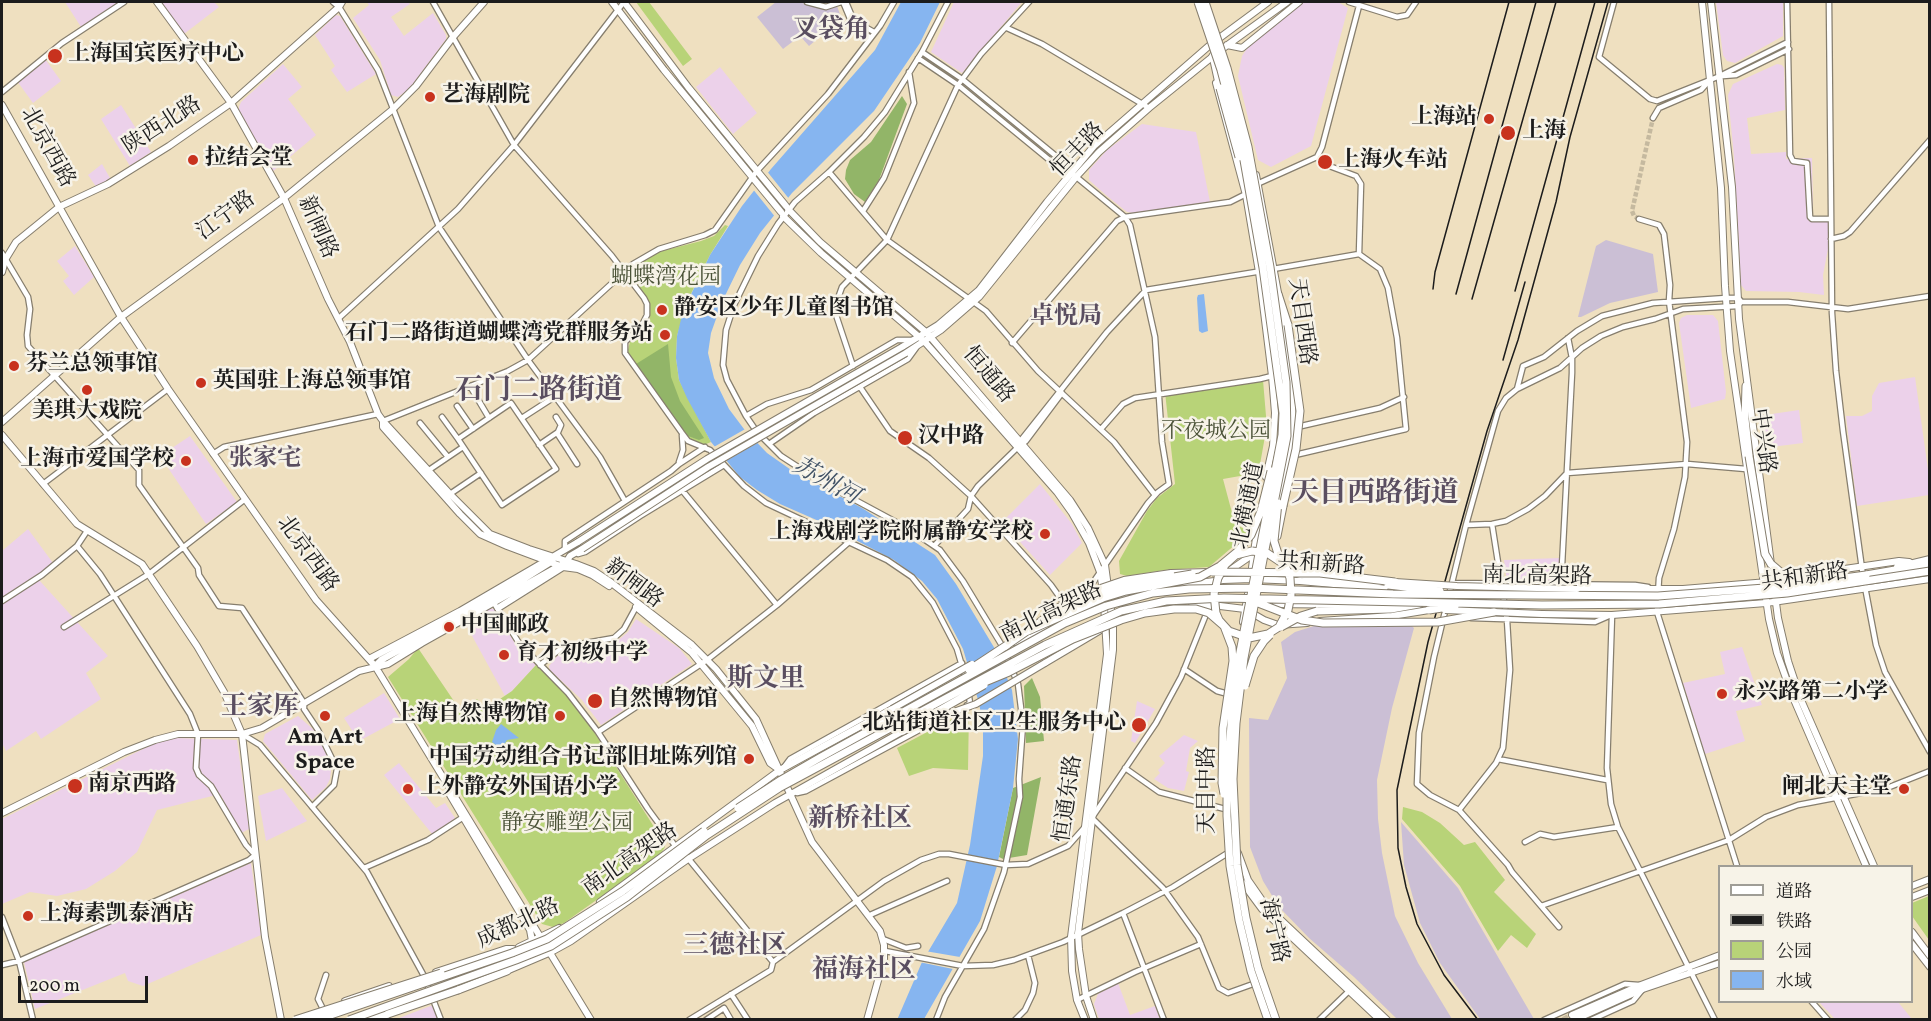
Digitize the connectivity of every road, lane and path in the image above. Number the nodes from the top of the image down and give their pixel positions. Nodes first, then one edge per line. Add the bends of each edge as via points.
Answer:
1 (124, 2) edge
2 (157, 2) edge
3 (433, 2) edge
4 (484, 2) edge
5 (612, 2) edge
6 (624, 2) edge
7 (807, 2) edge
8 (843, 2) edge
9 (894, 2) edge
10 (948, 2) edge
11 (1029, 2) edge
12 (1197, 2) edge
13 (1206, 2) edge
14 (1268, 2) edge
15 (1287, 2) edge
16 (1299, 2) edge
17 (1349, 2) edge
18 (1416, 2) edge
19 (1614, 2) edge
20 (1702, 2) edge
21 (1711, 2) edge
22 (1787, 2) edge
23 (1829, 2) edge
24 (338, 3) edge
25 (1359, 6) junction
26 (618, 9) junction
27 (1007, 28) junction
28 (874, 32) junction
29 (453, 36) junction
30 (870, 37) junction
31 (1219, 39) junction
32 (1788, 42) junction
33 (1210, 45) junction
34 (1224, 47) junction
35 (1789, 49) junction
36 (922, 52) junction
37 (1213, 56) junction
38 (918, 58) junction
39 (909, 72) junction
40 (1720, 76) junction
41 (962, 79) junction
42 (1711, 80) junction
43 (958, 85) junction
44 (2, 92) edge
45 (231, 103) junction
46 (1141, 104) junction
47 (2, 105) edge
48 (1149, 108) junction
49 (392, 110) junction
50 (1653, 118) tunnel mouth
51 (1929, 140) edge
52 (514, 145) junction
53 (1317, 157) junction
54 (1063, 166) junction
55 (829, 172) junction
56 (1074, 175) junction
57 (755, 177) junction
58 (1258, 183) junction
59 (1246, 195) junction
60 (284, 198) junction
61 (58, 207) junction
62 (785, 211) junction
63 (863, 211) junction
64 (1125, 217) junction
65 (1255, 218) junction
66 (1639, 219) dead end
67 (1831, 219) junction
68 (439, 227) junction
69 (1831, 239) junction
70 (887, 240) junction
71 (2, 253) edge
72 (1359, 254) junction
73 (5, 260) junction
74 (1275, 269) junction
75 (624, 271) junction
76 (2, 272) edge
77 (855, 272) junction
78 (1258, 272) junction
79 (849, 278) junction
80 (1146, 290) junction
81 (1278, 294) junction
82 (1929, 296) edge
83 (1726, 298) junction
84 (973, 300) junction
85 (1669, 301) junction
86 (1739, 302) junction
87 (1727, 306) junction
88 (1832, 307) junction
89 (1671, 314) junction
90 (121, 317) junction
91 (339, 318) junction
92 (1568, 338) junction
93 (922, 339) junction
94 (1012, 343) junction
95 (904, 350) junction
96 (1572, 358) junction
97 (528, 360) junction
98 (1277, 361) junction
99 (853, 366) junction
100 (54, 376) junction
101 (1272, 376) junction
102 (470, 386) junction
103 (1746, 386) junction
104 (860, 387) junction
105 (168, 389) junction
106 (1516, 389) junction
107 (1061, 391) junction
108 (1159, 394) junction
109 (556, 396) junction
110 (1404, 399) junction
111 (457, 406) dead end
112 (1288, 413) junction
113 (378, 414) junction
114 (746, 416) junction
115 (442, 417) dead end
116 (556, 417) dead end
117 (489, 418) junction
118 (522, 418) junction
119 (382, 421) junction
120 (2, 422) edge
121 (420, 423) dead end
122 (473, 429) junction
123 (1101, 429) junction
124 (1293, 429) junction
125 (1274, 432) junction
126 (556, 433) junction
127 (682, 433) junction
128 (106, 434) junction
129 (2, 435) edge
130 (458, 439) junction
131 (539, 444) junction
132 (769, 444) junction
133 (1019, 445) junction
134 (463, 447) junction
135 (705, 447) junction
136 (213, 454) junction
137 (1290, 456) junction
138 (448, 457) junction
139 (1270, 459) junction
140 (577, 464) dead end
141 (679, 464) junction
142 (1687, 464) junction
143 (724, 465) junction
144 (1746, 469) junction
145 (429, 471) junction
146 (671, 471) junction
147 (481, 473) junction
148 (1567, 473) junction
149 (43, 484) junction
150 (682, 490) junction
151 (450, 494) junction
152 (1155, 495) junction
153 (971, 496) junction
154 (244, 500) junction
155 (625, 501) junction
156 (1492, 524) junction
157 (1466, 525) junction
158 (87, 531) junction
159 (849, 542) junction
160 (934, 545) junction
161 (77, 546) junction
162 (183, 548) junction
163 (565, 550) junction
164 (1252, 555) junction
165 (1279, 557) junction
166 (1230, 559) junction
167 (1929, 559) edge
168 (558, 561) junction
169 (1929, 564) edge
170 (1105, 565) junction
171 (1285, 565) junction
172 (1929, 571) edge
173 (1100, 572) junction
174 (1228, 572) junction
175 (1864, 572) junction
176 (149, 574) junction
177 (1251, 579) junction
178 (1929, 579) edge
179 (1262, 580) junction
180 (1773, 581) junction
181 (1367, 582) junction
182 (1395, 582) junction
183 (1763, 582) junction
184 (1452, 583) junction
185 (1501, 583) junction
186 (1561, 585) junction
187 (1281, 588) junction
188 (1657, 588) junction
189 (1865, 589) junction
190 (115, 597) junction
191 (1236, 598) junction
192 (1472, 599) junction
193 (2, 601) edge
194 (1107, 601) junction
195 (1775, 602) junction
196 (495, 603) junction
197 (1766, 603) junction
198 (777, 604) junction
199 (637, 606) junction
200 (1209, 606) junction
201 (1429, 606) junction
202 (1245, 609) junction
203 (1255, 611) junction
204 (1494, 612) junction
205 (1657, 612) junction
206 (1049, 615) junction
207 (1072, 615) junction
208 (1612, 615) junction
209 (1444, 617) junction
210 (1507, 620) junction
211 (1108, 626) junction
212 (1224, 626) junction
213 (64, 627) dead end
214 (434, 628) junction
215 (1028, 631) junction
216 (1274, 631) junction
217 (1005, 647) junction
218 (369, 659) junction
219 (704, 662) junction
220 (962, 663) junction
221 (540, 664) junction
222 (375, 666) junction
223 (1184, 669) junction
224 (1011, 671) junction
225 (1231, 694) junction
226 (932, 695) junction
227 (304, 703) junction
228 (936, 703) junction
229 (903, 731) junction
230 (598, 732) junction
231 (198, 734) junction
232 (242, 734) junction
233 (1929, 752) edge
234 (1498, 759) junction
235 (1125, 768) junction
236 (780, 770) junction
237 (1929, 771) edge
238 (1607, 780) junction
239 (792, 793) junction
240 (1839, 796) junction
241 (312, 807) junction
242 (1459, 810) junction
243 (2, 813) edge
244 (1229, 814) junction
245 (465, 816) junction
246 (1092, 818) junction
247 (1617, 827) junction
248 (1084, 828) junction
249 (1729, 840) junction
250 (1525, 842) dead end
251 (675, 846) junction
252 (1237, 849) junction
253 (1227, 853) junction
254 (255, 855) junction
255 (688, 858) junction
256 (1004, 864) junction
257 (1736, 865) edge
258 (1865, 865) edge
259 (1873, 865) edge
260 (363, 868) junction
261 (1640, 871) junction
262 (1929, 879) edge
263 (947, 881) dead end
264 (1243, 884) junction
265 (1913, 885) edge
266 (1165, 891) junction
267 (1929, 891) edge
268 (1913, 896) edge
269 (858, 900) junction
270 (1541, 906) junction
271 (1123, 913) junction
272 (870, 915) junction
273 (2, 917) edge
274 (1559, 927) dead end
275 (1078, 933) junction
276 (1913, 935) edge
277 (542, 937) junction
278 (1071, 937) junction
279 (883, 939) junction
280 (532, 941) junction
281 (1201, 944) junction
282 (918, 946) dead end
283 (1913, 947) edge
284 (513, 949) junction
285 (885, 951) junction
286 (551, 952) junction
287 (1028, 955) junction
288 (1718, 955) edge
289 (1929, 956) edge
290 (19, 961) junction
291 (773, 962) junction
292 (1718, 963) edge
293 (2, 965) edge
294 (960, 966) junction
295 (1929, 967) edge
296 (1145, 968) junction
297 (1690, 969) junction
298 (507, 971) junction
299 (326, 975) dead end
300 (425, 978) junction
301 (1253, 984) junction
302 (1642, 987) junction
303 (1351, 989) junction
304 (731, 994) junction
305 (1086, 996) junction
306 (432, 998) junction
307 (1077, 1000) junction
308 (414, 1001) junction
309 (364, 1003) junction
310 (1813, 1003) edge
311 (341, 1005) junction
312 (322, 1009) junction
313 (412, 1009) junction
314 (702, 1012) junction
315 (715, 1014) junction
316 (1604, 1014) junction
317 (309, 1017) edge
318 (360, 1018) edge
319 (1573, 1018) edge
320 (690, 1019) edge
321 (33, 1020) edge
322 (280, 1020) edge
323 (288, 1020) edge
324 (295, 1020) edge
325 (350, 1020) edge
326 (371, 1020) edge
327 (382, 1020) edge
328 (441, 1020) edge
329 (591, 1020) edge
330 (706, 1020) edge
331 (719, 1020) edge
332 (731, 1020) edge
333 (748, 1020) edge
334 (867, 1020) edge
335 (936, 1020) edge
336 (1015, 1020) edge
337 (1085, 1020) edge
338 (1094, 1020) edge
339 (1164, 1020) edge
340 (1267, 1020) edge
341 (1278, 1020) edge
342 (1319, 1020) edge
343 (1380, 1020) edge
344 (1387, 1020) edge
345 (1544, 1020) edge
346 (1591, 1020) edge
347 (1611, 1020) edge
348 (1715, 1020) edge
349 (1827, 1020) edge

1 - 44 street via 62,43
2 - 45 main road, 新闸路
3 - 29 street
4 - 29 main road, 江宁路
5 - 26 main road
6 - 26 street
6 - 57 main road
7 - 8 street via 826,7
8 - 28 street via 854,21
8 - 30 street via 853,26
9 - 28 street
10 - 36 street
11 - 27 street
12 - 33 main road
12 - 65 highway, 北横通道, bridge via 1231,107
13 - 31 main road, 天目西路
13 - 112 highway, 北横通道, bridge via 1248,147 1271,278
14 - 31 main road, 恒丰路
15 - 34 main road, 恒丰路
16 - 34 main road via 1242,48
17 - 25 street
18 - 25 street via 1409,13 1400,17
19 - 42 street via 1599,57 1650,99 1658,101
20 - 42 main road, 中兴路
21 - 40 main road, 中兴路
22 - 32 street
23 - 67 street
24 - 45 main road, 陕西北路
24 - 49 street via 375,65
25 - 53 street
26 - 52 street
26 - 57 main road
27 - 41 street
27 - 46 street via 1042,44
28 - 30 street
29 - 49 main road, 江宁路 via 416,86
29 - 52 street
30 - 57 street via 828,94
31 - 33 main road, 恒丰路
31 - 34 main road, 天目西路
32 - 35 street
32 - 40 street
33 - 37 main road
33 - 46 main road, 恒丰路
34 - 37 main road, 恒丰路
34 - 58 main road, 天目西路
35 - 40 street via 1736,75
35 - 67 street via 1791,159 1807,163 1810,217
36 - 38 street
36 - 41 street
37 - 48 main road, 恒丰路
37 - 59 main road, 天目西路
37 - 65 highway, bridge
38 - 39 street
38 - 43 street
39 - 55 street via 885,112
39 - 63 street via 914,103 884,178
40 - 42 street
40 - 86 main road, 中兴路
41 - 43 street
41 - 54 street via 1062,161
42 - 50 street via 1701,90 1659,108
42 - 83 main road, 中兴路
43 - 54 street via 1058,167
43 - 70 street
45 - 60 main road, 新闸路
45 - 61 main road, 陕西北路 via 108,184
46 - 48 street
46 - 56 main road, 恒丰路 via 1094,146
47 - 61 main road, 北京西路
48 - 56 main road, 恒丰路
49 - 60 main road, 江宁路
49 - 68 street
51 - 69 street via 1850,232
52 - 68 street
52 - 75 street
53 - 58 street
53 - 72 street via 1324,164 1356,176 1361,184
54 - 56 street
55 - 62 street
55 - 63 street
56 - 64 street
56 - 84 main road, 恒丰路
57 - 62 main road
57 - 75 street via 713,232 653,252
58 - 59 street
58 - 74 main road, 天目西路
59 - 64 street via 1230,202
59 - 78 main road, 天目西路
60 - 90 main road, 江宁路
60 - 91 main road, 新闸路
61 - 73 main road, 陕西北路 via 16,242
61 - 90 main road, 北京西路
62 - 77 main road, 恒通路
62 - 79 main road, 恒通路
62 - 114 street via 758,256 726,330 723,365
63 - 70 street
64 - 80 street
64 - 94 street via 1117,221
65 - 98 highway, 北横通道, bridge
66 - 85 street via 1663,230
67 - 69 street
68 - 91 street
68 - 97 street
69 - 88 street
70 - 77 street
70 - 84 street
71 - 73 street
72 - 74 street
72 - 110 street via 1376,265 1385,277
73 - 76 main road, 陕西北路
73 - 100 street via 28,297 28,346
74 - 78 street
74 - 81 main road, 天目西路
75 - 97 street
75 - 127 street via 648,310 645,321 626,342 625,353
77 - 79 street
77 - 93 main road, 恒通路
78 - 80 street
78 - 101 main road, 天目西路
79 - 93 main road, 恒通路
79 - 99 street via 835,309
80 - 107 street
80 - 108 street via 1156,345
81 - 124 main road, 天目西路
81 - 165 highway, bridge via 1288,325 1300,411 1276,541
82 - 88 street via 1848,309
83 - 85 street
83 - 86 street
83 - 87 main road, 中兴路
84 - 93 main road, 恒丰路
84 - 94 street
85 - 89 street
85 - 92 street via 1609,314
86 - 87 street
86 - 88 street
86 - 103 main road, 中兴路
87 - 89 street via 1683,309
87 - 144 main road, 中兴路
88 - 175 street via 1836,371
89 - 96 street via 1608,332
89 - 142 street
90 - 100 main road, 江宁路
90 - 105 main road, 北京西路
91 - 113 main road, 新闸路
92 - 96 street
92 - 106 street via 1545,357 1523,366
93 - 95 main road, 恒丰路
93 - 99 street, 恒丰路 via 897,340
93 - 104 street, 恒丰路 via 908,359
93 - 133 main road, 恒通路
94 - 107 street
95 - 163 main road, bridge via 707,459
95 - 168 main road, bridge
96 - 106 street via 1560,369
96 - 148 street
97 - 102 street
97 - 109 street
98 - 166 highway, bridge via 1278,431 1271,471 1256,526
98 - 244 highway, 北横通道, bridge via 1282,435 1234,683
99 - 114 street, 恒丰路 via 811,390 767,404
100 - 120 main road, 江宁路
100 - 128 street
101 - 108 street
101 - 125 main road, 天目西路
102 - 117 street
102 - 119 street
103 - 175 highway, bridge via 1749,456 1762,544 1771,564 1785,576 1801,580
103 - 180 main road, 中兴路
104 - 132 street, 恒丰路
104 - 153 street via 890,431 929,458
105 - 128 street
105 - 136 main road, 北京西路
106 - 157 street via 1498,411
107 - 123 street
107 - 133 street
108 - 123 street via 1123,404
108 - 152 street via 1169,484
109 - 118 street
109 - 155 street via 606,465
110 - 124 street
110 - 137 street via 1406,429
111 - 122 street
112 - 165 highway, bridge via 1288,451 1274,541
112 - 244 highway, 北横通道, bridge via 1283,461 1244,658
113 - 119 main road, 新闸路
113 - 136 street via 224,447
114 - 132 street
115 - 130 street
116 - 126 street via 561,425
117 - 118 street via 512,403
117 - 122 street
118 - 131 street
119 - 145 main road, 新闸路
119 - 168 main road, 新闸路 via 383,427 480,534
121 - 138 street
122 - 130 street
123 - 152 street
124 - 125 street
124 - 137 main road, 天目西路
125 - 139 main road, 天目西路
126 - 131 street
126 - 140 street
127 - 135 street via 688,441
127 - 141 street
128 - 149 street
128 - 162 street via 139,470 140,485
129 - 149 main road
130 - 134 street
131 - 147 street via 556,469 502,505
132 - 160 street via 818,480
133 - 153 street
133 - 170 main road, 恒通路 via 1074,505
133 - 173 main road, 恒通路 via 1069,508
134 - 138 street
134 - 147 street
135 - 141 street
135 - 143 street
136 - 154 main road, 北京西路
137 - 139 street
137 - 179 main road, 天目西路
138 - 145 street
139 - 164 main road, 天目西路
141 - 146 street
142 - 144 street
142 - 148 street
142 - 188 street
143 - 150 street
143 - 159 street via 766,503
144 - 183 main road, 中兴路
145 - 151 main road, 新闸路
146 - 150 street
146 - 155 street
147 - 151 street
148 - 156 street via 1528,509
148 - 186 street
149 - 158 main road
150 - 168 street via 585,552
150 - 198 street
151 - 168 main road, 新闸路 via 490,534
152 - 170 street
153 - 160 street via 968,509
153 - 207 street via 1051,585
154 - 162 street
154 - 218 main road, 北京西路 via 316,600
155 - 163 street via 565,541
156 - 157 street
156 - 185 street
157 - 184 street
158 - 161 street
158 - 176 main road via 138,561
159 - 198 street
159 - 220 street via 912,577 933,603
160 - 217 street via 963,581
161 - 190 street
161 - 193 street via 28,586
162 - 176 street
162 - 227 street via 219,606 242,608
163 - 168 main road
164 - 174 main road
164 - 177 main road, 天目西路
165 - 171 highway, bridge
166 - 171 highway, bridge via 1245,552 1260,552
166 - 212 highway, bridge via 1221,571 1214,594 1216,613
166 - 215 highway, bridge via 1200,577 1115,594
167 - 175 main road, 共和新路 via 1899,561
168 - 196 main road
168 - 196 main road
168 - 199 main road, 新闸路 via 592,575
168 - 214 main road
169 - 175 highway, 南北高架路
170 - 173 street
170 - 194 main road, 恒通路
171 - 181 highway, bridge via 1314,579
171 - 216 highway, bridge via 1290,578 1290,602 1283,622
172 - 192 highway, 南北高架路, bridge via 1706,601 1617,605
173 - 194 main road, 恒通路
173 - 207 street
174 - 177 main road, 成都北路
174 - 182 highway, bridge via 1320,573
174 - 187 highway, bridge
174 - 206 highway, bridge via 1202,572 1125,585
174 - 206 main road, 成都北路, bridge via 1150,575 1107,585 1067,601
175 - 180 main road, 共和新路
175 - 189 street
175 - 192 highway, 南北高架路, bridge via 1778,587 1658,596
176 - 190 street
176 - 232 main road via 224,692
177 - 179 main road, 共和新路
177 - 194 main road, 共和新路 via 1173,586
177 - 202 main road, 天目西路
178 - 189 main road, 共和新路
179 - 203 main road, 天目西路
179 - 203 main road, 共和新路 via 1400,590 1404,591 1405,599 1402,604 1265,604
180 - 183 main road, 共和新路
180 - 195 main road, 中兴路
181 - 182 highway, bridge
181 - 192 highway, bridge
182 - 188 main road, 共和新路, bridge
183 - 188 main road, 共和新路
183 - 197 main road, 中兴路
184 - 185 street, 共和新路
184 - 209 street
185 - 186 street, 共和新路
185 - 210 street
186 - 188 street, 共和新路
187 - 192 highway, 南北高架路, bridge
187 - 226 highway, 南北高架路, bridge via 1174,590 1128,599 1065,623
188 - 205 street
189 - 195 main road, 共和新路
189 - 233 street via 1885,672
190 - 213 street
190 - 231 street via 190,714
191 - 201 highway, 南北高架路, bridge
191 - 204 highway, bridge via 1263,604 1302,621 1323,623 1438,622
191 - 228 highway, 南北高架路, bridge via 1166,601 1121,611 1045,645
192 - 201 highway, bridge
194 - 207 street, 共和新路
194 - 211 main road, 恒通东路
195 - 197 main road, 共和新路
195 - 240 main road, 中兴路 via 1798,693
196 - 214 main road
196 - 221 street via 519,643
196 - 222 main road via 388,664
197 - 205 main road, 共和新路
197 - 240 main road, 中兴路 via 1792,695
198 - 219 street
199 - 219 main road, 新闸路 via 692,645
199 - 221 street via 614,638 563,647
200 - 202 main road, 共和新路
200 - 211 main road, 共和新路 via 1159,610
200 - 223 street
201 - 203 main road, 共和新路, bridge via 1392,616 1278,625 1264,620
201 - 204 main road, 共和新路, bridge
201 - 216 highway, bridge via 1317,611
202 - 203 main road, 共和新路
202 - 225 main road, 天目中路
203 - 252 main road, 天目中路 via 1242,671 1235,784
204 - 208 main road, 共和新路, bridge
205 - 208 main road, 共和新路
205 - 249 street
206 - 215 main road, 成都北路, bridge
207 - 217 street, 共和新路
208 - 210 street, 共和新路 via 1595,622
208 - 238 street
209 - 210 street, 共和新路
209 - 242 street via 1419,734 1417,784
210 - 234 street via 1510,681 1503,748
211 - 224 street, 共和新路 via 1075,637
211 - 229 main road, 成都北路, bridge via 976,704
211 - 246 main road, 恒通东路 via 1113,650
211 - 248 main road, 恒通东路
212 - 216 highway, bridge via 1249,638
212 - 224 highway, bridge via 1209,613 1196,609 1145,613 1073,639
212 - 244 highway, bridge via 1233,661 1222,754 1222,783
214 - 218 main road
214 - 222 main road
215 - 217 main road, 成都北路, bridge
216 - 244 highway, bridge via 1258,649 1246,678
217 - 224 street
217 - 226 highway, bridge
217 - 236 main road, 成都北路, bridge
218 - 222 main road, 北京西路
219 - 230 street
219 - 236 main road, 新闸路 via 756,719
220 - 236 street, 成都北路 via 790,759
220 - 239 street, 成都北路 via 970,703 806,791
221 - 230 street
222 - 227 main road
222 - 245 main road, 北京西路
223 - 225 street via 1217,691
223 - 235 street via 1156,723
224 - 228 highway, bridge
224 - 229 highway, bridge
224 - 256 street via 1020,692 1020,800
225 - 244 main road, 天目中路
226 - 309 highway, 南北高架路, bridge via 781,780 563,931 512,953
227 - 232 main road via 262,728
227 - 241 street via 337,769 334,785
228 - 318 highway, 南北高架路, bridge via 779,788 707,835 627,897 551,946
229 - 239 main road, 成都北路
230 - 251 street
231 - 232 main road
231 - 243 main road via 178,734 142,745
231 - 254 street via 199,775 211,786
232 - 241 street via 260,745
232 - 254 main road
234 - 238 street
234 - 242 street
235 - 244 street via 1159,792
235 - 246 street
236 - 239 main road, 新闸路
236 - 251 main road, 成都北路
237 - 240 street via 1887,788
238 - 247 street
239 - 255 main road, 成都北路
239 - 269 main road, 新闸路 via 812,842
240 - 249 street via 1766,817
240 - 258 main road, 中兴路
240 - 259 main road, 中兴路
241 - 260 street
242 - 270 street
244 - 253 main road, 天目中路
244 - 340 highway, 北横通道, bridge via 1230,866 1239,920
244 - 341 highway, 北横通道, bridge via 1248,930
245 - 260 street via 428,840
245 - 277 main road, 北京西路
245 - 280 main road via 530,930
246 - 248 street
246 - 266 street
246 - 275 main road, 恒通东路
247 - 250 street via 1554,837 1540,834
247 - 261 street
248 - 256 street via 1068,846 1041,860
248 - 278 main road, 恒通东路
249 - 257 street
249 - 261 street
251 - 255 street
251 - 277 main road, 成都北路 via 584,913
252 - 253 street
252 - 264 main road, 海宁路
252 - 303 main road, 天目中路 via 1261,900
253 - 264 main road, 天目中路
253 - 266 street
253 - 301 main road, 海宁路
254 - 290 street
254 - 322 main road
255 - 286 main road, 成都北路
255 - 291 street
256 - 269 street via 939,854 884,881
256 - 294 street via 988,919
260 - 300 street
261 - 270 street
261 - 297 street
262 - 265 main road
263 - 272 street
264 - 303 main road, 天目中路 via 1262,909
264 - 341 main road, 海宁路 via 1256,950
266 - 271 street
266 - 281 street
267 - 268 main road
269 - 272 main road, 新闸路
269 - 291 street
270 - 274 street
271 - 275 street
271 - 296 street
272 - 279 main road, 新闸路
273 - 290 street
275 - 278 street
275 - 305 main road, 恒通东路
276 - 289 main road
277 - 280 main road, 成都北路
277 - 286 main road, 北京西路
278 - 287 street
278 - 307 main road, 恒通东路
279 - 282 street via 906,948
279 - 285 main road, 新闸路
280 - 284 main road, 成都北路
281 - 296 street
281 - 301 street via 1219,988 1228,993
283 - 295 main road
284 - 300 main road, 成都北路
284 - 311 highway, bridge
285 - 294 street
285 - 334 main road, 新闸路
286 - 298 main road, 成都北路
286 - 329 main road, 北京西路
287 - 294 street via 993,965
287 - 336 street via 1033,993
288 - 297 main road
290 - 293 street
290 - 321 street
291 - 304 street via 771,970
292 - 297 main road
294 - 335 street
296 - 305 street
296 - 339 street
297 - 302 main road
297 - 348 street
298 - 306 main road, 成都北路 via 472,988
298 - 326 highway, bridge
299 - 312 street via 318,999
300 - 306 street
300 - 312 main road
300 - 317 main road
301 - 340 main road, 海宁路
302 - 316 street via 1633,1001
302 - 319 main road
302 - 345 street via 1625,984
303 - 342 street
303 - 343 main road, 天目中路
303 - 344 main road, 天目中路
304 - 314 street
304 - 333 street
305 - 307 street
305 - 338 main road, 恒通东路
306 - 308 main road
306 - 313 main road
306 - 328 street
307 - 337 main road, 恒通东路
308 - 313 main road
308 - 318 main road
309 - 311 highway, bridge
309 - 317 highway, 南北高架路, bridge
310 - 349 street
311 - 317 highway, bridge
312 - 317 main road
313 - 327 main road
314 - 320 street
314 - 330 street
315 - 330 street
315 - 331 street
315 - 332 street via 724,1008
316 - 346 street
316 - 347 street
317 - 323 main road
317 - 324 highway, bridge
318 - 325 highway, 南北高架路, bridge

